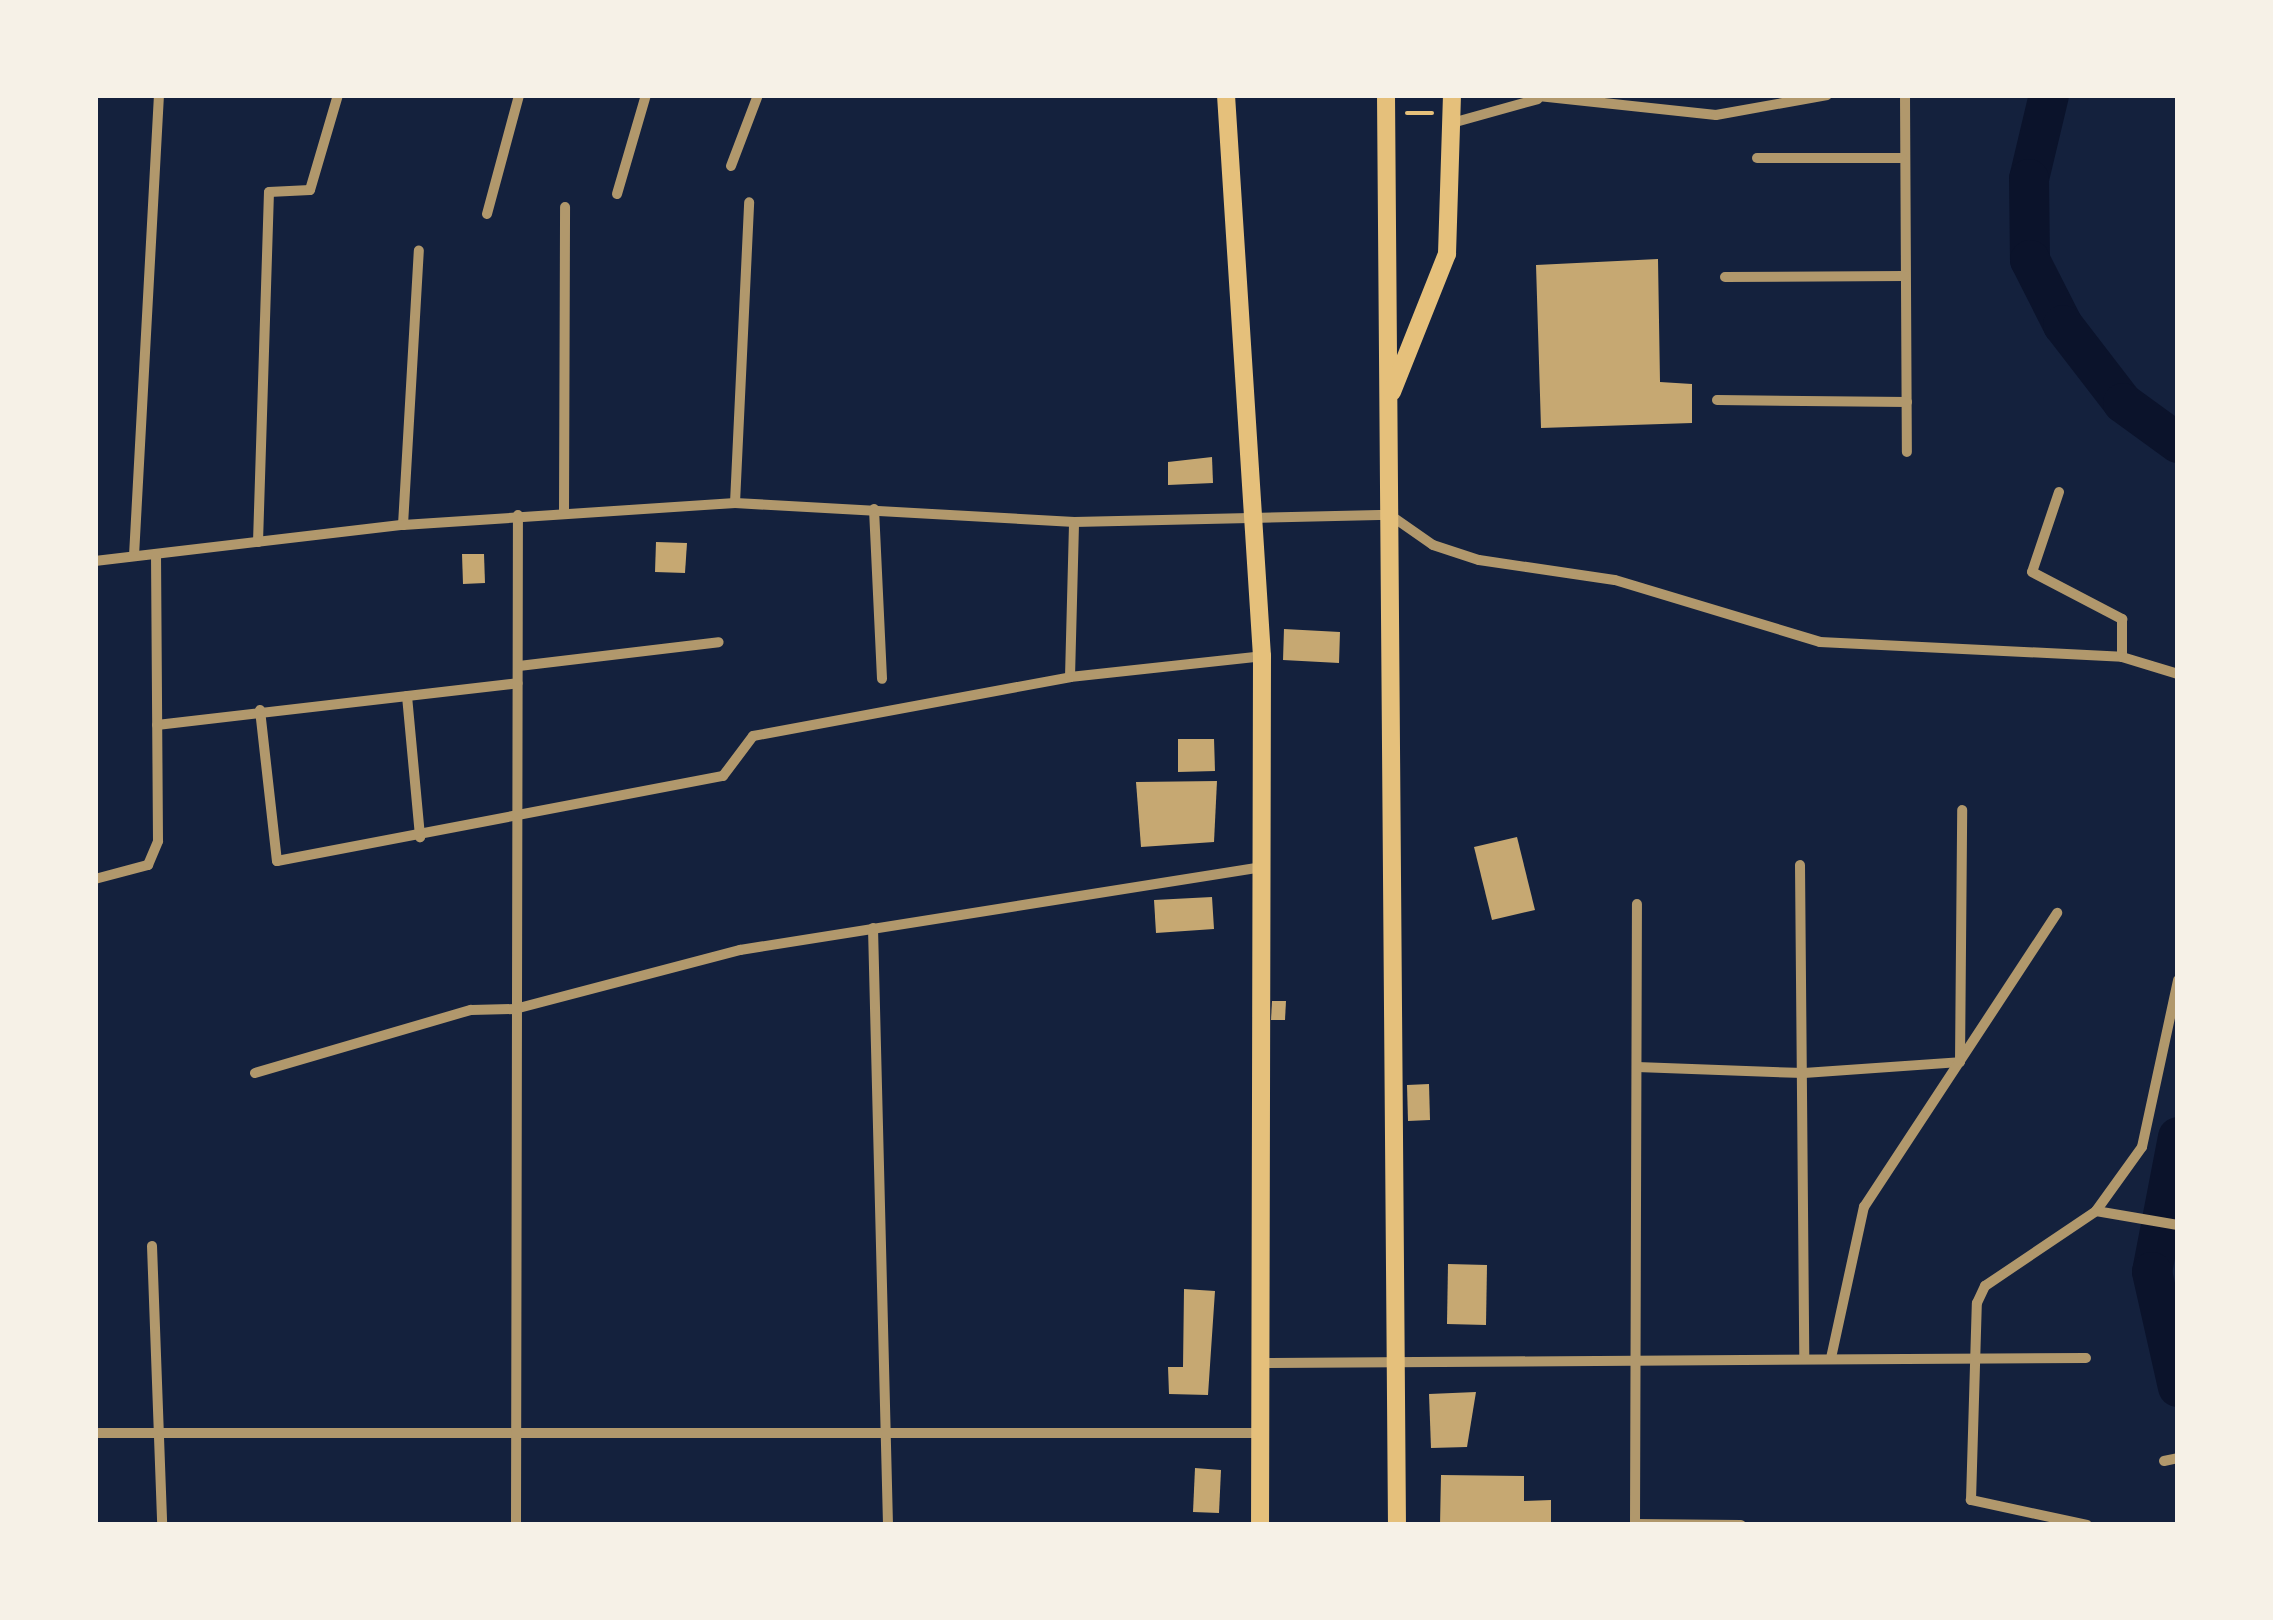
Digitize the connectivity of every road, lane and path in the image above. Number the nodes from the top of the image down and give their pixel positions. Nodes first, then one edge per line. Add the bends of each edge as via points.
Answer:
1 (159, 95) edge
2 (338, 95) edge
3 (519, 95) edge
4 (646, 95) edge
5 (758, 95) edge
6 (1226, 95) edge
7 (1386, 95) edge
8 (1452, 95) edge
9 (1827, 95) edge
10 (1906, 95) edge
11 (1534, 97) edge
12 (1398, 113) dead end
13 (1448, 118) junction
14 (1757, 158) dead end
15 (1902, 158) junction
16 (731, 166) dead end
17 (617, 194) dead end
18 (749, 202) dead end
19 (566, 207) dead end
20 (487, 214) dead end
21 (419, 250) dead end
22 (1904, 276) junction
23 (1725, 277) dead end
24 (1390, 397) junction
25 (1717, 400) dead end
26 (1907, 402) junction
27 (1907, 452) dead end
28 (2059, 492) dead end
29 (735, 502) junction
30 (874, 509) junction
31 (564, 510) junction
32 (518, 514) junction
33 (1258, 515) junction
34 (1390, 515) junction
35 (1074, 522) junction
36 (403, 525) junction
37 (258, 542) junction
38 (156, 554) junction
39 (134, 556) junction
40 (95, 561) edge
41 (719, 642) dead end
42 (1262, 656) junction
43 (2122, 657) junction
44 (520, 666) junction
45 (2178, 674) edge
46 (1070, 677) junction
47 (882, 679) dead end
48 (518, 683) junction
49 (407, 696) junction
50 (260, 710) junction
51 (156, 725) junction
52 (1962, 810) dead end
53 (516, 821) junction
54 (420, 837) junction
55 (1800, 865) dead end
56 (1262, 867) junction
57 (95, 879) edge
58 (1637, 904) dead end
59 (2057, 913) dead end
60 (874, 928) junction
61 (2178, 980) edge
62 (516, 1009) junction
63 (1960, 1062) junction
64 (1637, 1067) junction
65 (1804, 1072) junction
66 (256, 1073) dead end
67 (2096, 1210) junction
68 (2178, 1225) edge
69 (152, 1246) dead end
70 (1831, 1358) junction
71 (2086, 1358) dead end
72 (1632, 1359) junction
73 (1804, 1359) junction
74 (1260, 1363) junction
75 (1396, 1363) junction
76 (1971, 1365) junction
77 (888, 1428) junction
78 (516, 1431) junction
79 (158, 1432) junction
80 (1260, 1433) junction
81 (95, 1434) edge
82 (2178, 1458) edge
83 (2164, 1460) dead end
84 (1635, 1524) edge
85 (162, 1525) edge
86 (516, 1525) edge
87 (888, 1525) edge
88 (1260, 1525) edge
89 (1396, 1525) edge
90 (1741, 1525) edge
91 (2087, 1525) edge

1 - 39 street
2 - 37 street via 310,190 269,192
3 - 20 street
4 - 17 street
5 - 16 street
6 - 33 highway
7 - 24 highway
8 - 13 highway
9 - 11 street via 1716,114
10 - 15 street
11 - 13 street
12 - 13 path
13 - 24 highway via 1447,254
14 - 15 street
15 - 22 street
18 - 29 street
19 - 31 street
21 - 36 street
22 - 23 street
22 - 26 street
24 - 34 highway
25 - 26 street
26 - 27 street
28 - 43 street via 2032,572 2122,619
29 - 30 street
29 - 31 street
30 - 35 street
30 - 47 street
31 - 32 street
32 - 36 street
32 - 44 street
33 - 34 street
33 - 35 street
33 - 42 highway
34 - 43 street via 1434,546 1478,560 1615,580 1820,642
34 - 75 highway
35 - 46 street
36 - 37 street
37 - 38 street
38 - 39 street
38 - 51 street
39 - 40 street
41 - 44 street
42 - 46 street
42 - 56 highway
43 - 45 street
44 - 48 street
46 - 53 street via 753,736 723,776
48 - 49 street
48 - 53 street
49 - 50 street
49 - 54 street
50 - 51 street
50 - 54 street via 277,861
51 - 57 street via 158,841 148,865
52 - 63 street
53 - 54 street
53 - 62 street
55 - 65 street
56 - 60 street
56 - 74 highway
58 - 64 street
59 - 63 street
60 - 62 street via 740,950
60 - 77 street
61 - 67 street via 2156,1109
62 - 66 street via 471,1010
62 - 78 street
63 - 65 street
63 - 70 street via 1864,1207
64 - 65 street
64 - 72 street
65 - 73 street
67 - 68 street
67 - 76 street via 1986,1286
69 - 79 street
70 - 73 street
70 - 76 street
71 - 76 street
72 - 73 street
72 - 75 street
72 - 84 street
74 - 75 street
74 - 80 highway
75 - 89 highway
76 - 91 street via 1970,1500
77 - 78 street
77 - 80 street
77 - 87 street
78 - 79 street
78 - 86 street
79 - 81 street
79 - 85 street
80 - 88 highway
82 - 83 street
84 - 90 street

